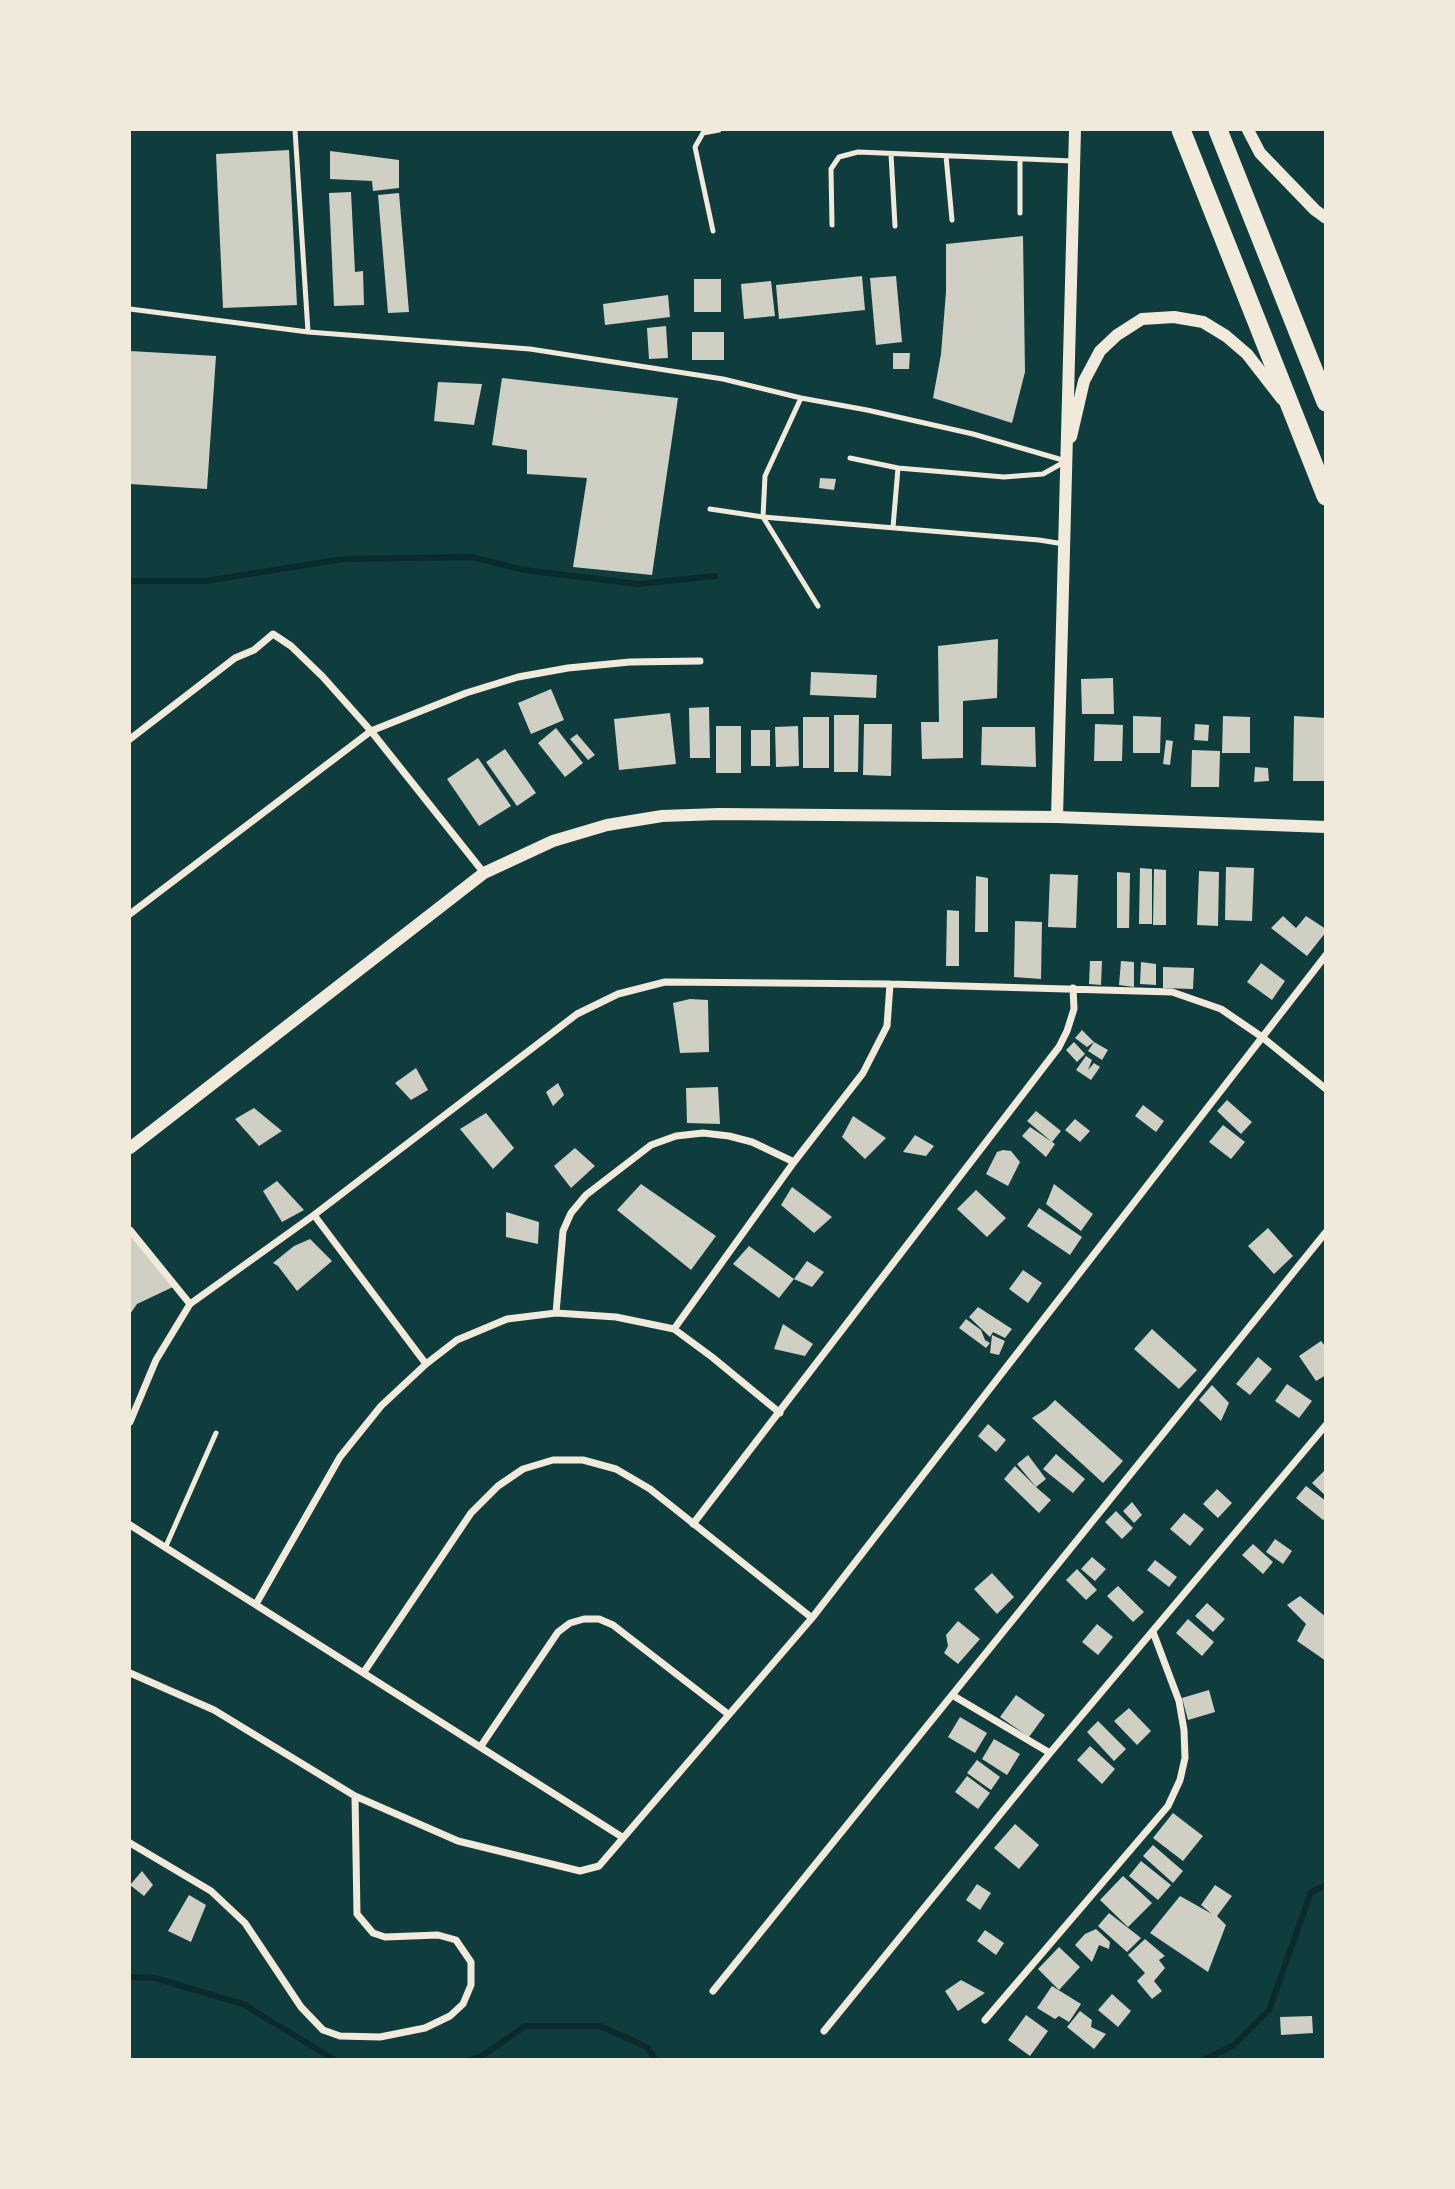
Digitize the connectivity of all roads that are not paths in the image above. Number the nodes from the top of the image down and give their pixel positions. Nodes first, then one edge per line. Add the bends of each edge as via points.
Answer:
1 (295, 130) edge
2 (719, 130) edge
3 (1075, 130) edge
4 (1181, 130) edge
5 (1218, 130) edge
6 (1248, 130) edge
7 (891, 154) junction
8 (946, 156) junction
9 (1020, 159) junction
10 (1073, 161) junction
11 (1020, 213) dead end
12 (1325, 218) edge
13 (952, 220) dead end
14 (832, 225) dead end
15 (895, 226) dead end
16 (713, 231) dead end
17 (130, 309) edge
18 (308, 332) junction
19 (801, 398) junction
20 (1325, 402) edge
21 (1290, 409) junction
22 (850, 458) dead end
23 (1066, 461) junction
24 (898, 468) junction
25 (1325, 496) edge
26 (710, 509) dead end
27 (764, 517) junction
28 (893, 527) junction
29 (1064, 544) junction
30 (818, 606) dead end
31 (700, 660) dead end
32 (371, 731) junction
33 (130, 739) edge
34 (1057, 817) junction
35 (1325, 827) edge
36 (484, 873) junction
37 (130, 914) edge
38 (1325, 955) edge
39 (890, 984) junction
40 (1073, 988) junction
41 (1262, 1037) junction
42 (1325, 1089) edge
43 (130, 1148) edge
44 (794, 1162) junction
45 (314, 1215) junction
46 (130, 1230) edge
47 (1325, 1232) edge
48 (190, 1304) junction
49 (556, 1313) junction
50 (674, 1329) junction
51 (426, 1364) junction
52 (780, 1413) junction
53 (130, 1422) edge
54 (1325, 1426) edge
55 (216, 1433) dead end
56 (693, 1524) junction
57 (130, 1525) edge
58 (166, 1546) junction
59 (256, 1604) junction
60 (813, 1618) junction
61 (1153, 1632) junction
62 (364, 1672) junction
63 (130, 1673) edge
64 (952, 1695) junction
65 (728, 1714) junction
66 (481, 1746) junction
67 (1050, 1753) junction
68 (355, 1796) junction
69 (622, 1837) junction
70 (130, 1843) edge
71 (713, 1991) dead end
72 (985, 2020) dead end
73 (824, 2031) dead end

1 - 18 lane
2 - 16 lane via 703,132 695,147
3 - 10 street
4 - 21 highway
5 - 20 highway
6 - 12 street via 1260,153
7 - 8 lane
7 - 14 lane via 858,152 839,157 831,169
7 - 15 lane
8 - 9 lane
8 - 13 lane
9 - 10 lane
9 - 11 lane
10 - 23 street
17 - 18 lane
18 - 19 lane via 530,349 723,379
19 - 23 lane via 973,434
19 - 27 lane via 765,476
21 - 23 street via 1226,335 1203,323 1174,317 1142,319 1100,351 1084,381
21 - 25 highway
22 - 24 lane
23 - 24 lane via 1043,474 1004,477
23 - 29 street
24 - 28 lane
26 - 27 lane
27 - 28 lane
27 - 30 lane
28 - 29 lane
29 - 34 street
31 - 32 street via 606,665 518,677
32 - 33 street via 323,677 273,634
32 - 36 street
32 - 37 street
34 - 35 street
34 - 36 street via 662,816 607,825 553,841
36 - 43 street
38 - 41 street
39 - 40 street
39 - 44 street via 887,1026 863,1073
39 - 45 street via 665,982 618,994 577,1014
40 - 41 street via 1172,992 1221,1009
40 - 52 street via 1074,1009 1059,1047
41 - 42 street
41 - 60 street
44 - 49 street via 729,1136 676,1136 651,1145 586,1195 571,1213 564,1231
44 - 50 street
45 - 48 street
45 - 51 street
46 - 48 street
47 - 64 street
48 - 53 street via 156,1360
49 - 50 street via 616,1317
49 - 51 street via 507,1319 457,1340
50 - 52 street
51 - 59 street via 381,1406 340,1457
52 - 56 street
54 - 61 street
55 - 58 lane
56 - 60 street
56 - 62 street via 616,1469 583,1460 553,1460 523,1469 471,1513
57 - 58 street
58 - 59 street
59 - 62 street
60 - 65 street
61 - 67 street
61 - 72 street via 1179,1701 1185,1731 1180,1780 1168,1806
62 - 66 street
63 - 68 street via 214,1710
64 - 67 street
64 - 71 street
65 - 66 street via 613,1625 584,1619 558,1632
65 - 69 street
66 - 69 street
67 - 73 street
68 - 69 street via 458,1841 580,1871 599,1866
68 - 70 street via 357,1914 364,1925 385,1937 456,1940 471,1962 471,1985 463,2004 425,2028 380,2037 341,2036 323,2030 301,2007 245,1923 211,1891

